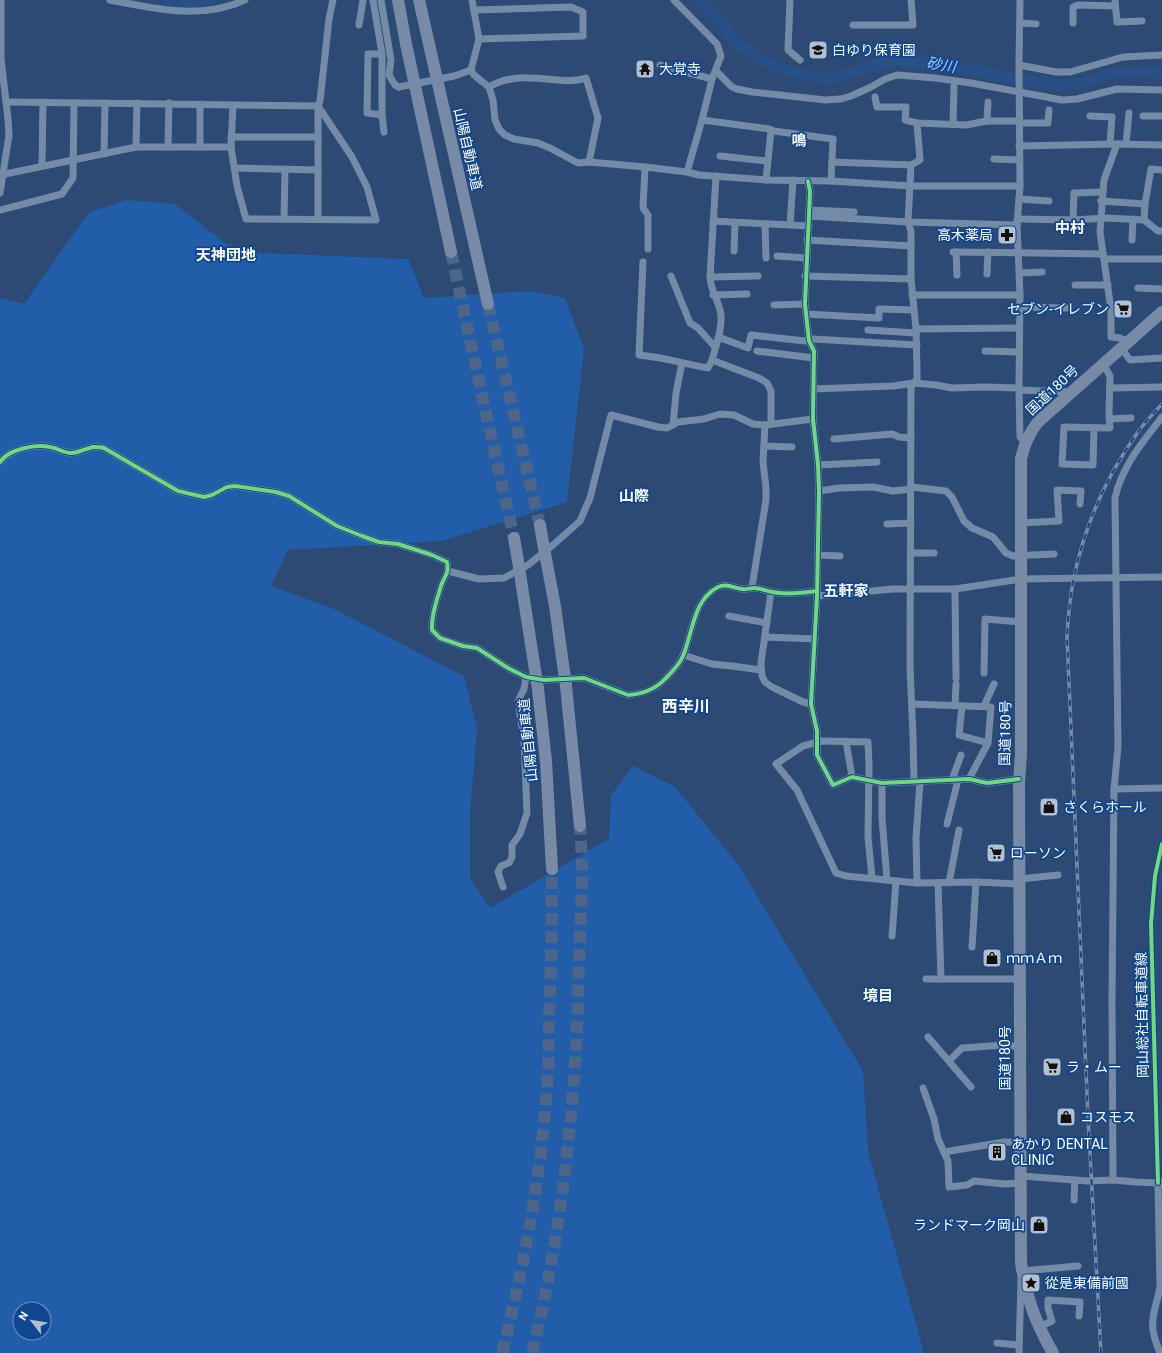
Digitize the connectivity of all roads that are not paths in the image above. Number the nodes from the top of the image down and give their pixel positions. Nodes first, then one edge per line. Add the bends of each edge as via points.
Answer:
1 (1, 0) edge
2 (110, 0) edge
3 (245, 0) edge
4 (333, 0) edge
5 (363, 0) edge
6 (373, 0) edge
7 (381, 0) edge
8 (398, 0) edge
9 (419, 0) edge
10 (472, 0) edge
11 (520, 0) edge
12 (674, 0) edge
13 (790, 0) edge
14 (911, 0) edge
15 (1020, 0) edge
16 (1073, 3) edge
17 (1115, 3) edge
18 (520, 8) junction
19 (474, 10) junction
20 (1142, 21) dead end
21 (1021, 23) junction
22 (1073, 23) dead end
23 (1036, 24) dead end
24 (359, 25) dead end
25 (853, 25) dead end
26 (479, 39) junction
27 (382, 54) junction
28 (1162, 55) edge
29 (800, 60) dead end
30 (660, 65) dead end
31 (1019, 66) junction
32 (471, 70) junction
33 (716, 71) junction
34 (712, 79) junction
35 (2, 81) edge
36 (954, 86) dead end
37 (489, 87) junction
38 (1162, 90) edge
39 (1020, 91) junction
40 (875, 97) dead end
41 (7, 102) junction
42 (43, 102) junction
43 (988, 102) dead end
44 (74, 103) junction
45 (105, 103) junction
46 (137, 103) junction
47 (169, 104) junction
48 (200, 104) junction
49 (233, 105) junction
50 (318, 106) junction
51 (1049, 110) dead end
52 (1129, 113) dead end
53 (382, 115) junction
54 (1090, 116) dead end
55 (1143, 116) dead end
56 (1162, 116) edge
57 (702, 120) junction
58 (987, 121) junction
59 (1020, 122) junction
60 (917, 123) junction
61 (953, 124) junction
62 (771, 130) junction
63 (384, 132) dead end
64 (231, 137) junction
65 (318, 137) junction
66 (1114, 144) junction
67 (1126, 144) junction
68 (1162, 145) edge
69 (1019, 146) junction
70 (136, 147) junction
71 (168, 147) junction
72 (200, 147) junction
73 (231, 147) junction
74 (104, 154) junction
75 (720, 156) dead end
76 (74, 159) junction
77 (994, 159) dead end
78 (1019, 160) junction
79 (768, 161) junction
80 (589, 162) junction
81 (832, 162) junction
82 (911, 165) junction
83 (42, 166) junction
84 (646, 167) junction
85 (235, 168) junction
86 (285, 169) junction
87 (318, 170) junction
88 (1162, 170) edge
89 (687, 172) junction
90 (1, 175) edge
91 (716, 176) junction
92 (766, 180) junction
93 (793, 180) junction
94 (808, 181) junction
95 (831, 181) junction
96 (910, 186) junction
97 (1020, 186) junction
98 (0, 192) edge
99 (1102, 192) junction
100 (1019, 199) junction
101 (1049, 201) dead end
102 (1101, 201) junction
103 (1145, 204) junction
104 (0, 210) edge
105 (854, 212) dead end
106 (809, 213) junction
107 (284, 219) junction
108 (318, 219) junction
109 (1100, 219) junction
110 (1133, 219) junction
111 (1073, 220) junction
112 (1144, 220) junction
113 (713, 221) junction
114 (735, 222) junction
115 (908, 222) junction
116 (1017, 222) junction
117 (765, 224) junction
118 (790, 225) junction
119 (809, 226) junction
120 (1162, 232) edge
121 (808, 240) junction
122 (1132, 240) dead end
123 (911, 246) junction
124 (648, 249) dead end
125 (734, 251) dead end
126 (452, 252) tunnel mouth
127 (988, 252) junction
128 (1018, 253) junction
129 (777, 256) dead end
130 (1103, 256) junction
131 (766, 258) dead end
132 (806, 258) junction
133 (1162, 259) edge
134 (643, 262) dead end
135 (1042, 272) dead end
136 (1020, 273) junction
137 (987, 274) dead end
138 (957, 275) dead end
139 (671, 276) dead end
140 (758, 276) dead end
141 (805, 276) junction
142 (710, 277) junction
143 (910, 279) junction
144 (1075, 285) dead end
145 (1108, 285) junction
146 (1138, 288) dead end
147 (1162, 289) edge
148 (714, 294) junction
149 (747, 294) dead end
150 (912, 295) junction
151 (1020, 295) junction
152 (488, 304) tunnel mouth
153 (805, 304) junction
154 (774, 306) dead end
155 (1020, 307) junction
156 (1067, 308) dead end
157 (914, 310) junction
158 (1162, 312) edge
159 (806, 314) junction
160 (1019, 328) junction
161 (868, 330) dead end
162 (916, 331) junction
163 (718, 337) junction
164 (809, 341) junction
165 (917, 345) junction
166 (1124, 345) junction
167 (716, 347) junction
168 (757, 351) dead end
169 (985, 351) dead end
170 (1019, 352) junction
171 (814, 358) junction
172 (1162, 358) edge
173 (712, 360) junction
174 (682, 363) junction
175 (1103, 364) junction
176 (914, 384) junction
177 (1162, 387) edge
178 (1110, 388) junction
179 (813, 389) junction
180 (1019, 389) junction
181 (1071, 392) junction
182 (1131, 418) dead end
183 (1162, 418) edge
184 (813, 419) junction
185 (1109, 419) junction
186 (768, 424) junction
187 (673, 425) junction
188 (1094, 428) junction
189 (911, 438) junction
190 (834, 440) dead end
191 (1025, 442) junction
192 (764, 446) junction
193 (792, 447) dead end
194 (0, 462) edge
195 (877, 462) dead end
196 (818, 465) junction
197 (911, 488) junction
198 (819, 491) junction
199 (1080, 504) dead end
200 (911, 523) junction
201 (1020, 523) junction
202 (886, 524) dead end
203 (540, 525) tunnel mouth
204 (514, 538) tunnel mouth
205 (911, 553) junction
206 (934, 553) dead end
207 (1054, 554) dead end
208 (818, 555) junction
209 (840, 556) dead end
210 (1020, 556) junction
211 (448, 571) junction
212 (1162, 577) edge
213 (1116, 578) junction
214 (1020, 579) junction
215 (752, 588) junction
216 (955, 589) junction
217 (910, 590) junction
218 (771, 592) junction
219 (817, 594) junction
220 (729, 616) dead end
221 (1021, 622) junction
222 (767, 623) junction
223 (765, 637) junction
224 (815, 639) junction
225 (683, 655) junction
226 (761, 670) junction
227 (984, 673) dead end
228 (526, 677) junction
229 (994, 684) dead end
230 (811, 704) junction
231 (912, 704) junction
232 (959, 705) junction
233 (984, 706) junction
234 (846, 741) junction
235 (816, 742) junction
236 (988, 743) junction
237 (961, 755) dead end
238 (852, 777) junction
239 (1020, 779) junction
240 (869, 780) junction
241 (955, 780) junction
242 (969, 780) junction
243 (917, 782) junction
244 (882, 784) junction
245 (1162, 788) edge
246 (1114, 789) junction
247 (947, 824) dead end
248 (580, 826) tunnel mouth
249 (959, 830) dead end
250 (552, 869) tunnel mouth
251 (1058, 875) dead end
252 (872, 878) junction
253 (887, 880) junction
254 (896, 881) junction
255 (1020, 881) junction
256 (976, 882) junction
257 (917, 883) junction
258 (938, 883) junction
259 (949, 883) junction
260 (503, 887) dead end
261 (892, 936) dead end
262 (972, 947) dead end
263 (1020, 978) junction
264 (926, 979) dead end
265 (940, 979) junction
266 (928, 1037) dead end
267 (1020, 1047) junction
268 (949, 1061) junction
269 (971, 1087) dead end
270 (923, 1088) dead end
271 (1021, 1142) junction
272 (944, 1152) junction
273 (1021, 1179) junction
274 (1075, 1180) junction
275 (1113, 1180) junction
276 (1160, 1183) edge
277 (1074, 1200) dead end
278 (1078, 1266) dead end
279 (1022, 1267) junction
280 (1079, 1316) dead end
281 (1039, 1327) junction
282 (997, 1343) dead end
283 (1019, 1345) junction
284 (1019, 1353) edge
285 (1053, 1353) edge
286 (1160, 1353) edge

1 - 35 street
2 - 3 street via 188,12 208,11
4 - 50 street
5 - 24 street
6 - 27 street
7 - 32 street, bridge via 390,60 389,75 395,85 399,87
8 - 126 highway
9 - 152 highway, 山陽自動車道
10 - 19 street
11 - 18 street
12 - 33 street via 718,44 721,56
13 - 29 street via 788,50
14 - 25 street via 913,26
15 - 21 street
16 - 17 street
16 - 22 street
17 - 20 street via 1117,22
18 - 19 street
18 - 26 street via 571,7 583,12 583,36
19 - 26 street
21 - 23 street
21 - 31 street
26 - 32 street
27 - 53 street
27 - 53 street via 368,54 367,113
28 - 31 street via 1123,57 1063,73
30 - 34 street
31 - 39 street
32 - 37 street
33 - 34 street
33 - 39 street via 736,89 825,100 851,96 897,75
34 - 57 street
35 - 41 street
36 - 61 street
37 - 80 street via 498,129 505,135 538,143 578,163
37 - 80 street via 506,80 524,77 558,81 586,78 598,118
38 - 39 street via 1117,89 1070,100
39 - 59 street
40 - 60 street via 877,106 906,108 905,120
41 - 42 street
41 - 90 street via 9,135
42 - 44 street
42 - 83 street
43 - 58 street
44 - 45 street
44 - 76 street
45 - 46 street
45 - 74 street
46 - 47 street
46 - 70 street
47 - 48 street
47 - 71 street
48 - 49 street
48 - 72 street
49 - 50 street
49 - 64 street
50 - 65 street
50 - 108 street via 352,157 367,187 376,220
51 - 59 street via 1048,123
52 - 67 street
53 - 63 street
54 - 66 street via 1112,118
55 - 56 street
57 - 62 street
57 - 89 street
58 - 59 street
58 - 61 street via 966,125
59 - 69 street
60 - 61 street
60 - 82 street via 920,160
62 - 79 street
62 - 81 street via 832,139
64 - 65 street
64 - 73 street
65 - 87 street
66 - 67 street
66 - 69 street
66 - 99 street
67 - 68 street
69 - 78 street
70 - 71 street
70 - 74 street
71 - 72 street
72 - 73 street
73 - 85 street
74 - 76 street
75 - 79 street
76 - 83 street
76 - 104 street via 73,178 62,194
77 - 78 street
78 - 97 street
79 - 92 street
80 - 84 street
81 - 82 street
81 - 95 street
82 - 96 street
83 - 90 street
84 - 89 street
84 - 124 street via 643,208 648,215
85 - 86 street
85 - 107 street via 246,219
86 - 87 street
86 - 107 street
87 - 108 street
88 - 103 street via 1151,170
89 - 91 street
90 - 98 street
91 - 92 street
91 - 113 street
92 - 93 street
93 - 94 street
93 - 118 street
94 - 95 street
94 - 106 street
95 - 96 street
96 - 97 street
96 - 115 street
97 - 100 street
99 - 102 street
99 - 111 street via 1074,193
100 - 101 street
100 - 116 street
102 - 103 street
102 - 109 street
103 - 112 street
105 - 106 street
106 - 115 street
106 - 119 street
107 - 108 street
109 - 110 street
109 - 111 street
109 - 130 street
110 - 112 street
110 - 122 street
111 - 116 street
112 - 120 street
113 - 114 street
113 - 142 street
114 - 117 street
114 - 125 street
115 - 116 street
115 - 123 street
116 - 128 street
117 - 118 street
117 - 131 street
118 - 119 street
119 - 121 street
121 - 123 street
121 - 132 street
123 - 143 street
127 - 128 street
127 - 137 street
127 - 138 street via 955,252
128 - 130 street
128 - 136 street
129 - 132 street
130 - 133 street
130 - 145 street
132 - 141 street
134 - 174 street via 639,355
135 - 136 street
136 - 151 street
139 - 167 street via 690,323
140 - 142 street
141 - 143 street
141 - 153 street
142 - 148 street
143 - 150 street
144 - 145 street
145 - 166 street via 1111,336 1120,338
146 - 147 street
148 - 149 street
148 - 163 street via 722,320
150 - 151 street
150 - 157 street
151 - 155 street
153 - 154 street
153 - 159 street
155 - 156 street
155 - 160 street
157 - 159 street via 879,309 879,318
157 - 162 street
158 - 166 highway, 国道180号
159 - 164 street
160 - 162 street
160 - 170 street
161 - 162 street
162 - 165 street
163 - 164 street via 748,348 751,335
163 - 167 street
164 - 165 street via 813,339
164 - 171 street
165 - 176 street via 917,379
166 - 172 street via 1130,360
166 - 175 highway, 国道180号
167 - 173 street
168 - 171 street
169 - 170 street
170 - 180 street
171 - 179 street
173 - 174 street via 708,368
173 - 186 street via 767,383 771,391
174 - 187 street
175 - 178 street via 1110,376
175 - 181 highway, 国道180号
176 - 179 street
176 - 180 street via 952,388
176 - 189 street via 911,387
177 - 178 street
178 - 185 street
179 - 184 street
180 - 181 street
180 - 191 street via 1020,437
181 - 191 highway, 国道180号 via 1038,422
182 - 185 street
183 - 213 street via 1125,470 1117,489
184 - 186 street
184 - 196 street
185 - 188 street via 1110,428
186 - 187 street via 753,424 734,415 720,414
186 - 192 street
187 - 211 street via 667,428 658,427 611,415 590,498 580,522 528,565 504,578 479,578
188 - 188 street via 1064,427 1062,464 1093,465
189 - 190 street via 892,434
189 - 197 street
191 - 201 highway, 国道180号 via 1021,459
192 - 193 street
192 - 215 street via 766,500
194 - 211 street via 10,454 36,445 72,453 95,447 104,448 178,492 204,497 235,486 289,496 337,526 378,542 398,544 447,562
195 - 196 street
196 - 198 street
197 - 198 street via 893,491 839,488
197 - 200 street
197 - 210 street via 946,491 952,497 964,521 972,528 993,537 1006,553
198 - 208 street
199 - 201 street via 1081,491 1057,490 1058,521
200 - 202 street
200 - 205 street
201 - 210 highway, 国道180号
203 - 248 highway, bridge via 566,686
204 - 250 highway, 山陽自動車道, bridge via 538,688 546,761
205 - 206 street
205 - 217 street
207 - 210 street
208 - 209 street
208 - 219 street
210 - 214 highway, 国道180号
211 - 228 street via 442,584 432,630 440,638 477,648
212 - 213 street
213 - 214 street
213 - 246 street via 1118,747
214 - 216 street
214 - 221 highway, 国道180号
215 - 218 street
215 - 225 street via 746,590 722,586 706,595
216 - 217 street
216 - 232 street via 956,681
217 - 219 street
217 - 231 street
218 - 219 street
218 - 222 street
219 - 224 street
220 - 222 street
221 - 227 street via 985,619
221 - 239 highway, 国道180号
222 - 223 street
223 - 224 street
223 - 226 street
224 - 230 street
225 - 226 street via 712,664
225 - 228 street via 676,668 660,684 636,694 628,695 584,678 544,680
226 - 230 street via 762,676 772,687
228 - 260 street via 519,699 524,739 527,813 520,834 512,845 512,857 498,872
229 - 233 street
230 - 235 street via 817,731
231 - 232 street
231 - 243 street
232 - 233 street
232 - 236 street via 959,735
233 - 236 street via 991,707
234 - 235 street
234 - 238 street
234 - 240 street via 868,742
235 - 238 street via 817,755 833,785
235 - 252 street via 803,746 776,764 797,790 836,873
236 - 242 street
237 - 241 street
238 - 240 street
239 - 242 street via 987,783
239 - 255 highway, 国道180号
240 - 244 street
240 - 252 street via 868,837
241 - 242 street
241 - 243 street
241 - 247 street
243 - 244 street
243 - 257 street
244 - 253 street
245 - 246 street
246 - 275 street
249 - 259 street
251 - 255 street
252 - 253 street
253 - 254 street
254 - 257 street
254 - 261 street
255 - 256 street
255 - 263 highway, 国道180号
256 - 259 street
256 - 262 street
257 - 258 street
258 - 259 street
258 - 265 street
263 - 265 street
263 - 267 highway, 国道180号
264 - 265 street
266 - 268 street
267 - 268 street via 1004,1045 962,1048
267 - 271 highway, 国道180号
268 - 269 street
270 - 272 street
271 - 272 street via 1004,1142
271 - 273 highway, 国道180号
272 - 273 street via 948,1161 949,1187 967,1185 974,1181 1005,1184
273 - 274 street
273 - 279 highway, 国道180号
274 - 275 street
274 - 277 street
275 - 276 street
276 - 286 street via 1160,1285 1152,1320
278 - 279 street
279 - 281 highway, 国道180号 via 1026,1292
279 - 283 street
280 - 281 street via 1080,1302 1048,1300 1052,1321
281 - 285 highway, 国道180号
282 - 283 street
283 - 284 street

